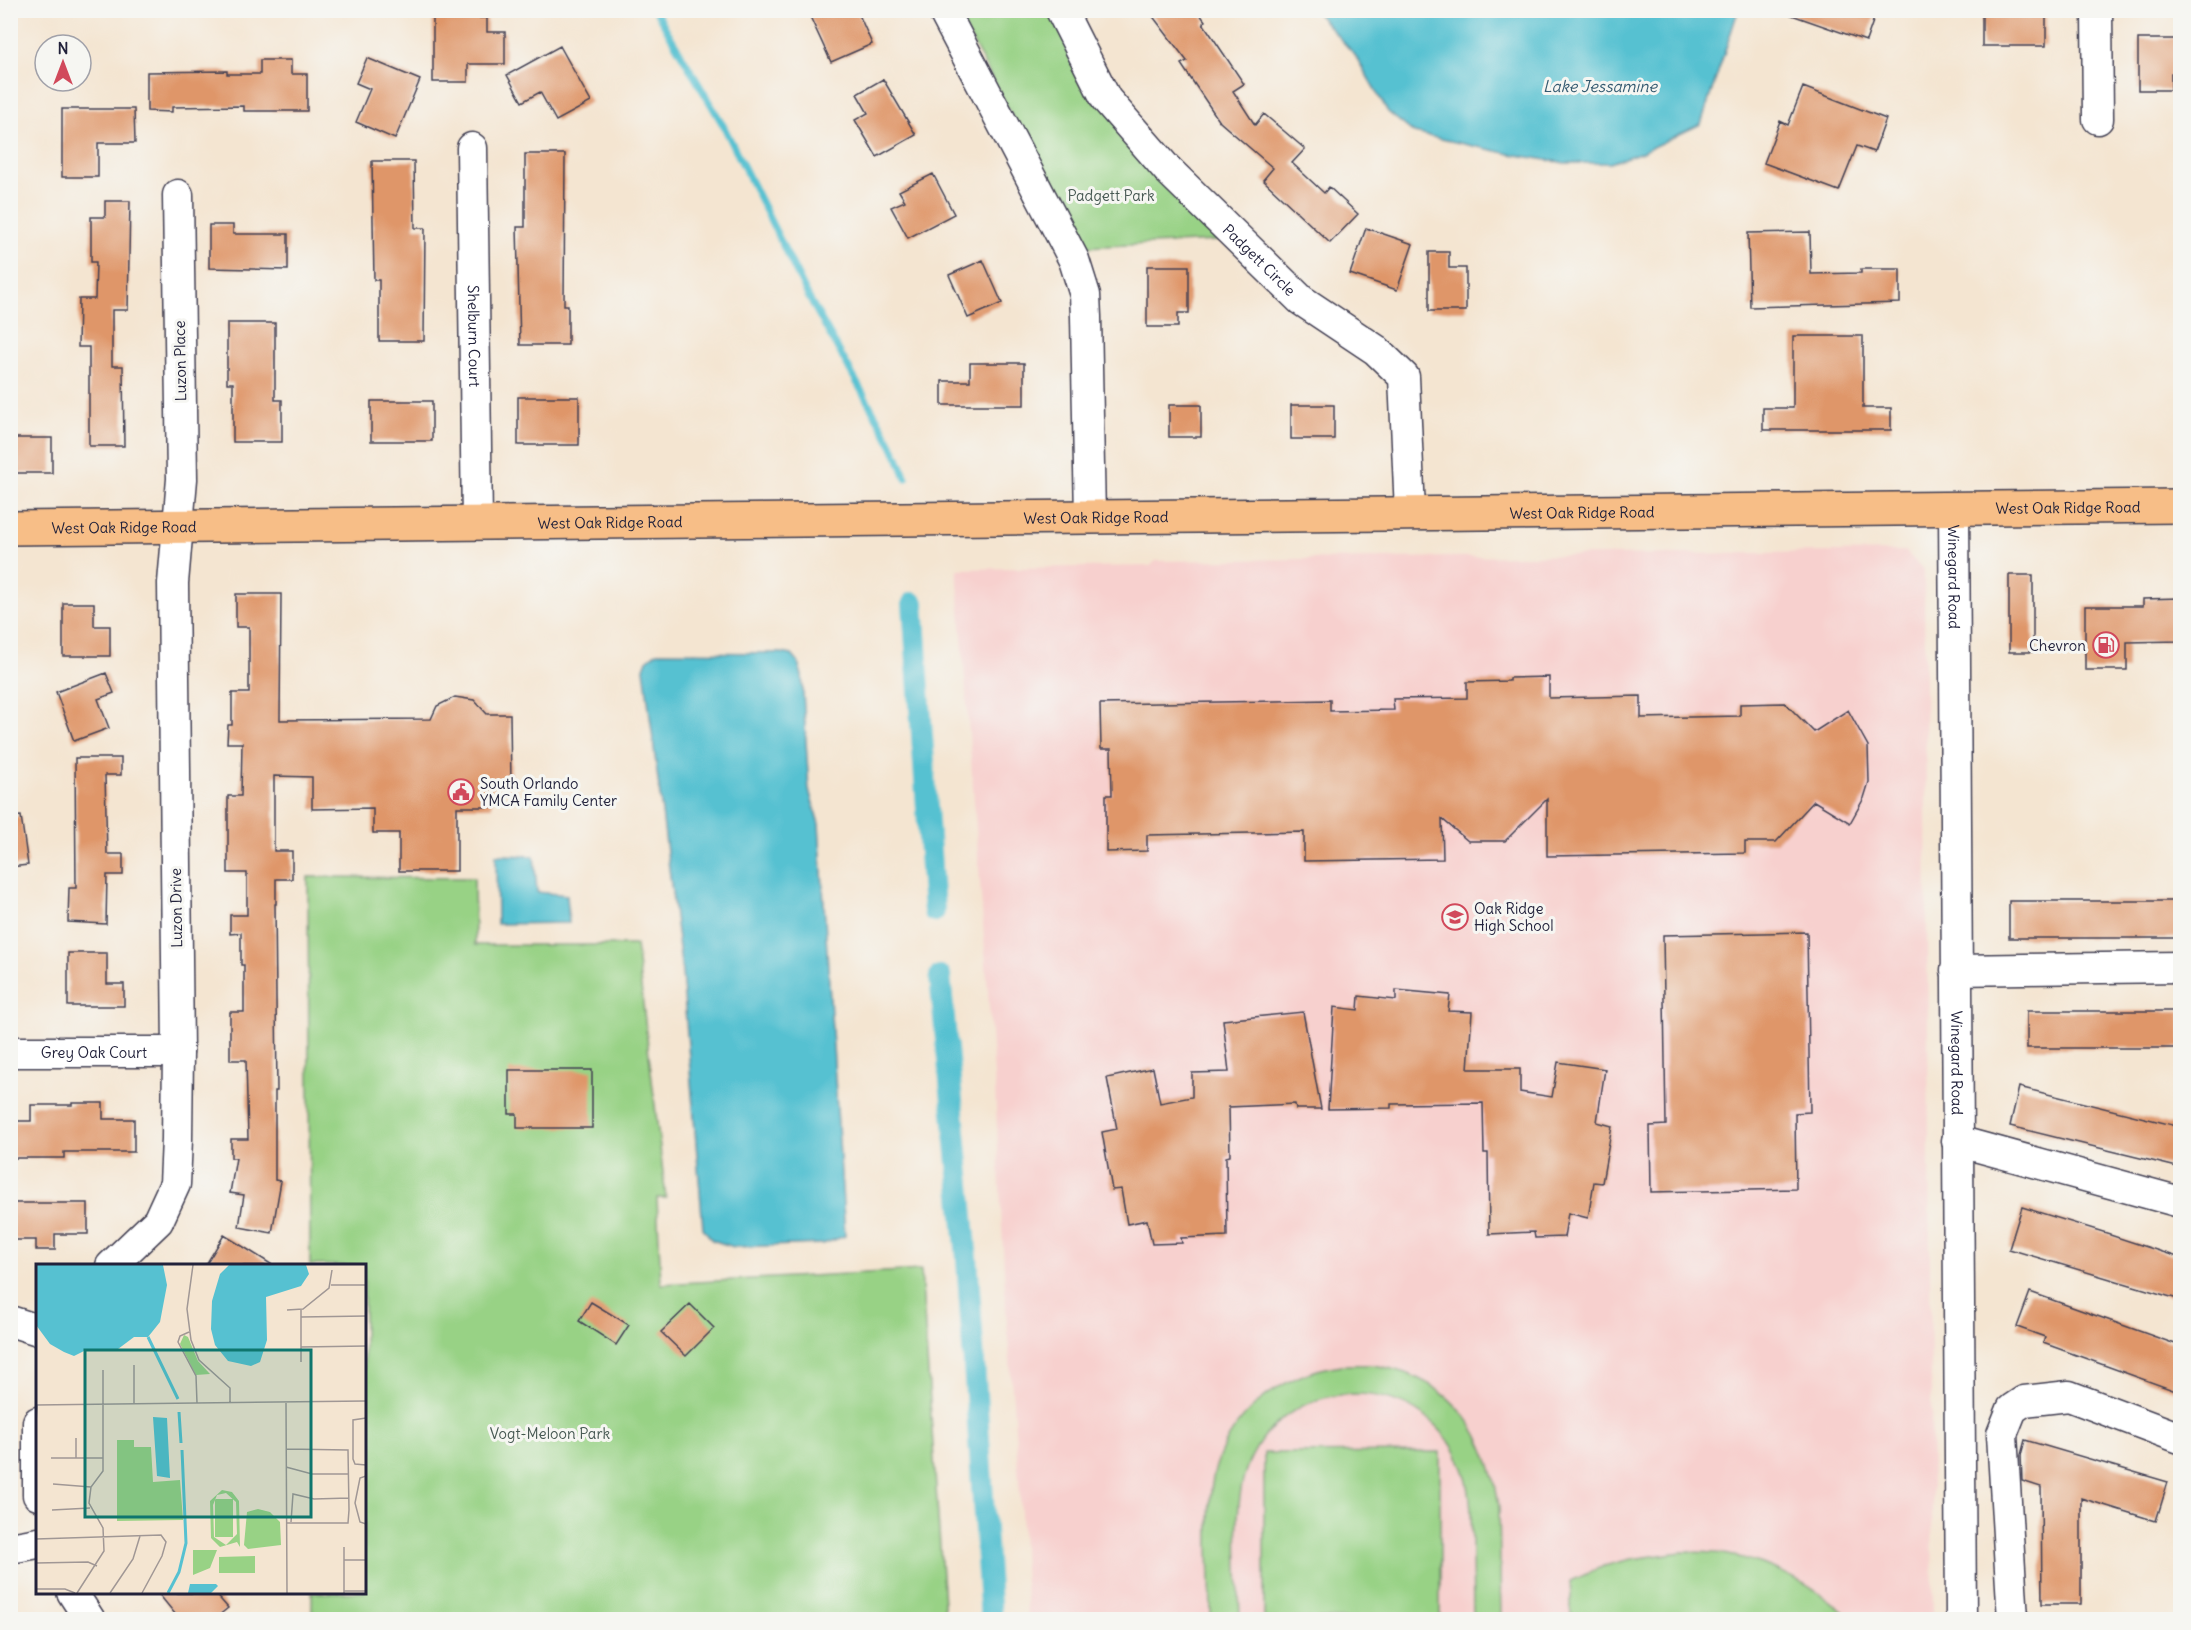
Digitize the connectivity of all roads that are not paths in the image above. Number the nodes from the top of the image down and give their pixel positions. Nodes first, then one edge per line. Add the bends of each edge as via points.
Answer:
1 (943, 10) edge
2 (1061, 10) edge
3 (2097, 10) edge
4 (2098, 118) dead end
5 (472, 148) dead end
6 (178, 195) dead end
7 (2181, 506) edge
8 (1954, 508) junction
9 (1410, 512) junction
10 (1090, 517) junction
11 (477, 523) junction
12 (178, 526) junction
13 (10, 528) edge
14 (2181, 967) edge
15 (1956, 970) junction
16 (10, 1052) edge
17 (178, 1052) junction
18 (1957, 1141) junction
19 (2181, 1202) edge
20 (113, 1264) edge
21 (10, 1321) edge
22 (36, 1329) edge
23 (2181, 1438) edge
24 (36, 1543) edge
25 (10, 1548) edge
26 (73, 1594) edge
27 (90, 1620) edge
28 (1961, 1620) edge
29 (2013, 1620) edge

1 - 10 street via 1074,260 1085,295
2 - 9 street, Padgett Circle via 1106,99 1167,169 1301,300 1376,350 1404,377
3 - 4 street
5 - 11 street, Shelburn Court
6 - 12 street, Luzon Place via 182,479
7 - 8 main road, West Oak Ridge Road
8 - 9 main road, West Oak Ridge Road
8 - 15 street, Winegard Road
9 - 10 main road, West Oak Ridge Road
10 - 11 main road, West Oak Ridge Road
11 - 12 main road, West Oak Ridge Road
12 - 13 main road, West Oak Ridge Road
12 - 17 street, Luzon Drive via 173,583
14 - 15 street
15 - 18 street, Winegard Road
16 - 17 street, Grey Oak Court
17 - 20 street, Luzon Drive via 175,1184 158,1221
18 - 19 street
18 - 28 street, Winegard Road
21 - 22 street
23 - 29 street via 2069,1396 2024,1401 2012,1409 2002,1434
24 - 25 street
26 - 27 street

